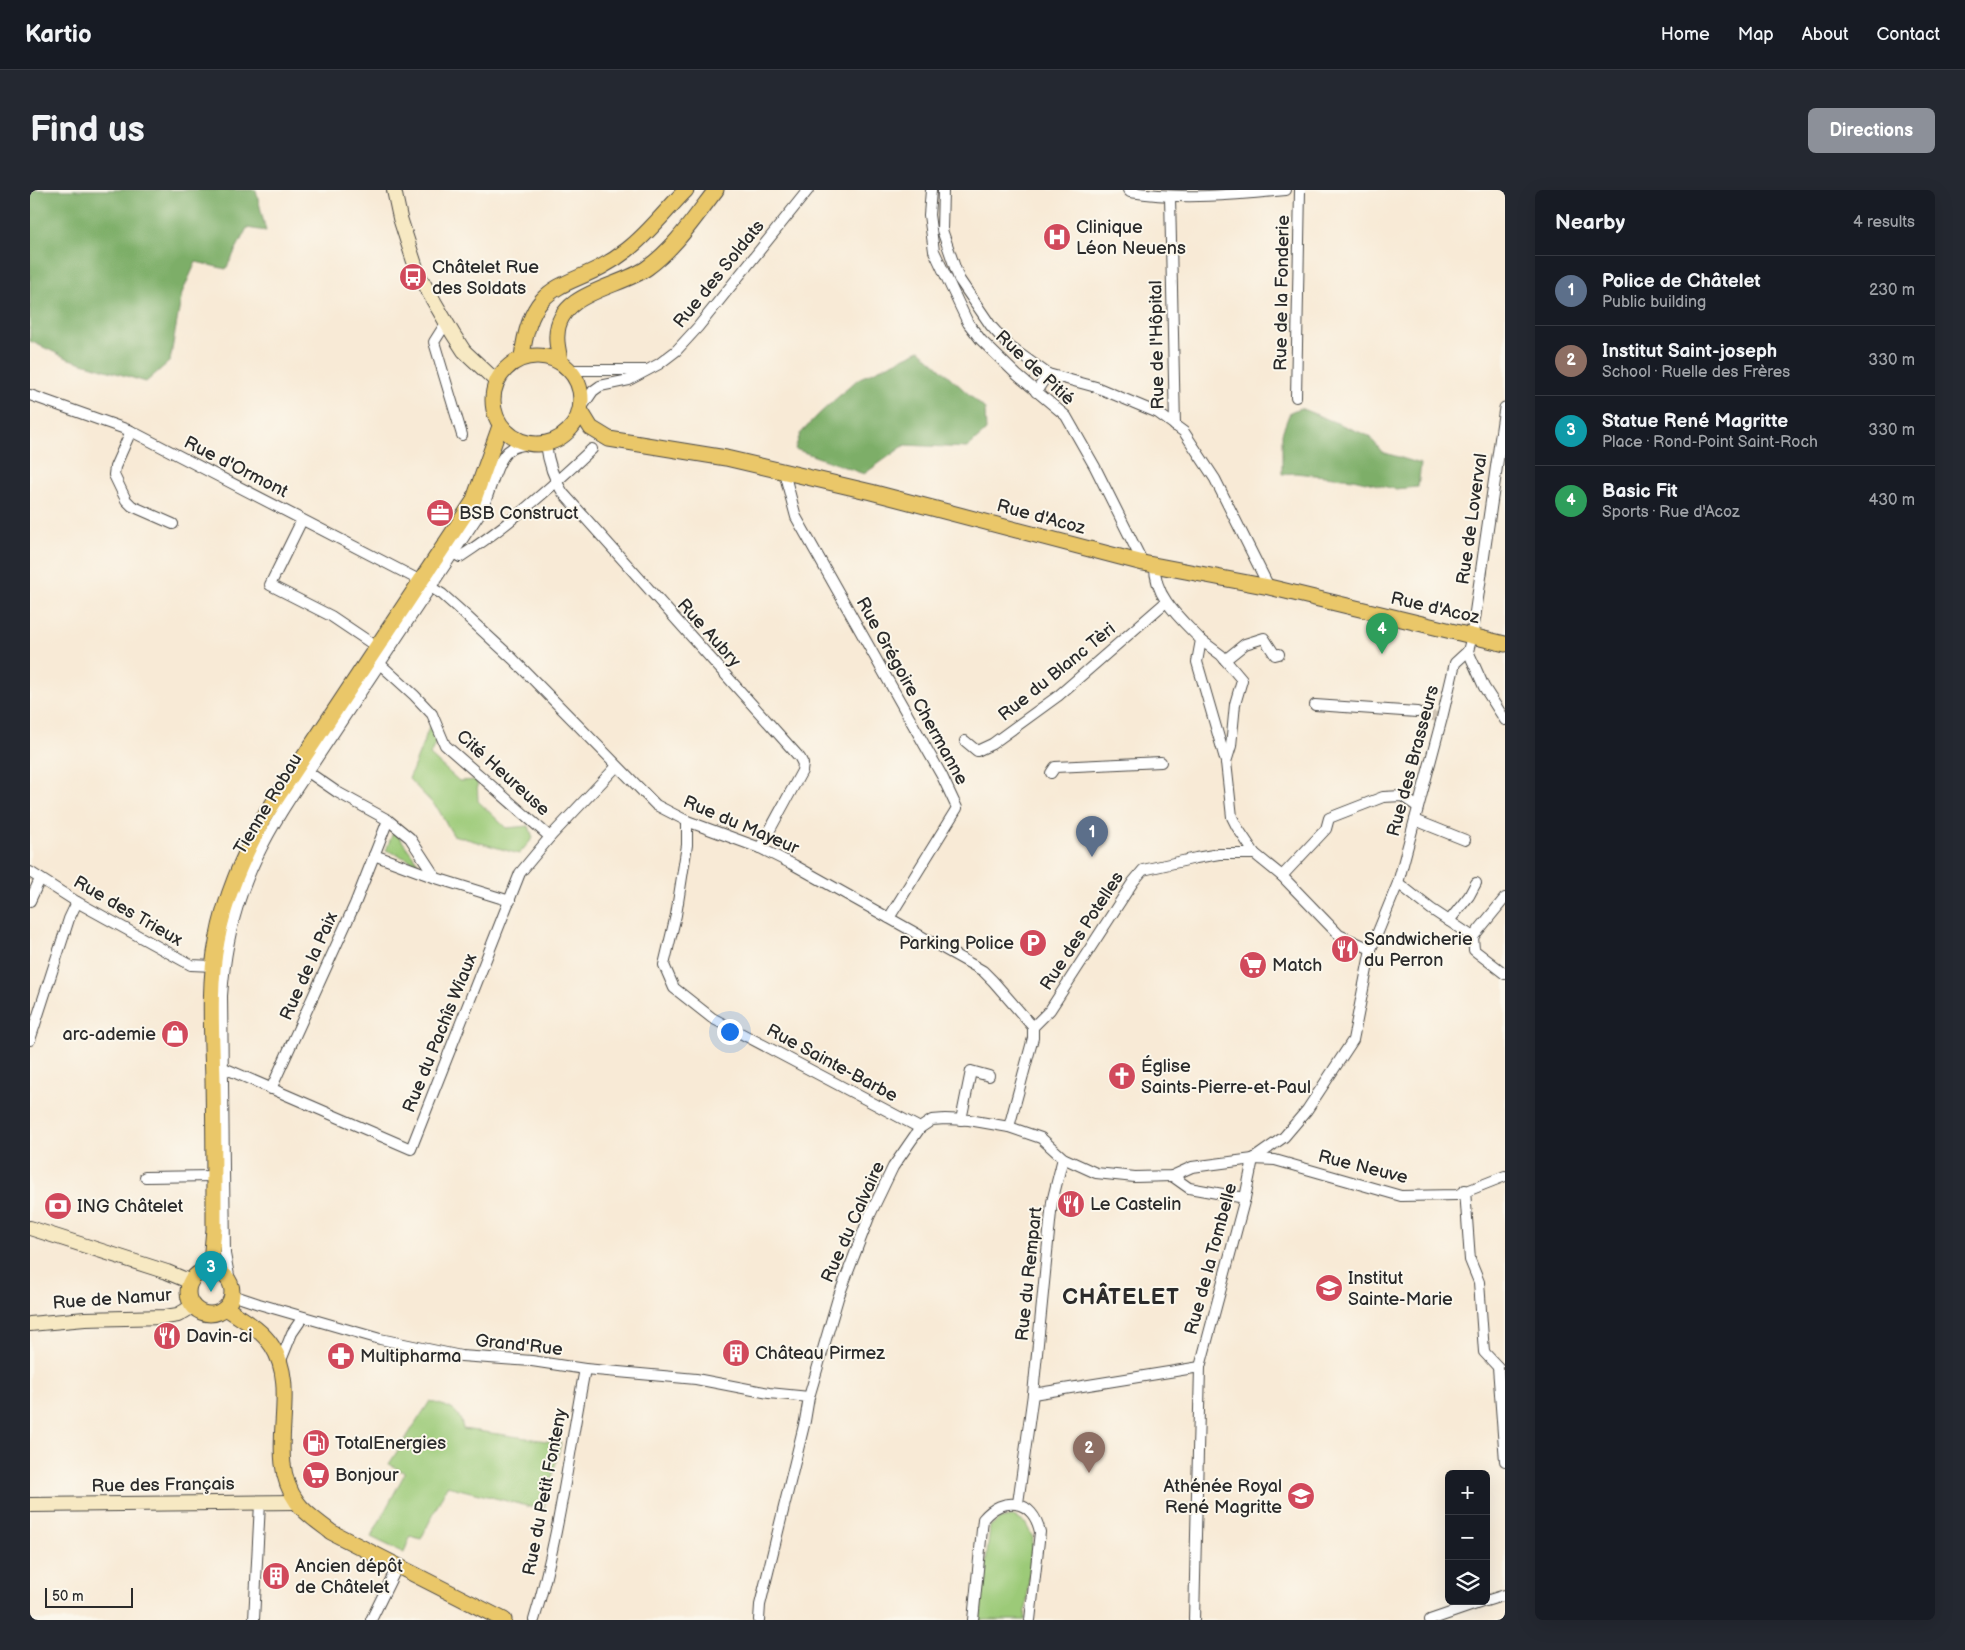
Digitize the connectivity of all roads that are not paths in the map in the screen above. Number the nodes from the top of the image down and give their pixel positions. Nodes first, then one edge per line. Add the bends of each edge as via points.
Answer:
1 (394, 190) edge
2 (686, 190) edge
3 (716, 190) edge
4 (808, 190) edge
5 (931, 190) edge
6 (943, 190) edge
7 (1128, 190) edge
8 (1286, 190) edge
9 (1300, 190) edge
10 (1170, 196) junction
11 (446, 322) junction
12 (522, 358) junction
13 (565, 366) junction
14 (648, 370) junction
15 (1048, 374) junction
16 (496, 381) junction
17 (1036, 392) junction
18 (30, 395) edge
19 (1296, 397) dead end
20 (1505, 408) edge
21 (580, 410) junction
22 (500, 426) junction
23 (1174, 426) junction
24 (131, 431) junction
25 (462, 435) dead end
26 (538, 444) junction
27 (592, 449) dead end
28 (784, 472) junction
29 (556, 482) junction
30 (302, 520) junction
31 (173, 524) dead end
32 (453, 553) junction
33 (1149, 564) junction
34 (426, 584) junction
35 (1269, 588) junction
36 (1166, 602) junction
37 (1472, 636) junction
38 (1201, 640) junction
39 (1505, 644) edge
40 (376, 647) junction
41 (1468, 651) junction
42 (1278, 654) dead end
43 (1226, 660) junction
44 (380, 664) junction
45 (1315, 705) dead end
46 (1417, 712) tunnel mouth
47 (1505, 720) edge
48 (965, 741) dead end
49 (1161, 762) dead end
50 (1226, 762) junction
51 (617, 766) junction
52 (308, 772) junction
53 (1051, 773) dead end
54 (1418, 807) junction
55 (388, 820) junction
56 (1415, 820) junction
57 (688, 821) junction
58 (550, 837) junction
59 (1465, 840) dead end
60 (760, 848) junction
61 (1255, 854) junction
62 (374, 855) junction
63 (30, 872) edge
64 (1282, 876) junction
65 (436, 878) junction
66 (40, 879) junction
67 (1398, 883) junction
68 (1476, 883) dead end
69 (1505, 898) edge
70 (30, 901) edge
71 (510, 901) junction
72 (77, 902) junction
73 (889, 918) junction
74 (1449, 921) junction
75 (1473, 937) junction
76 (1371, 949) junction
77 (213, 966) junction
78 (1505, 974) edge
79 (1033, 1027) junction
80 (30, 1040) edge
81 (224, 1068) junction
82 (990, 1076) dead end
83 (271, 1089) junction
84 (961, 1120) junction
85 (1009, 1127) junction
86 (920, 1128) junction
87 (1063, 1158) junction
88 (1252, 1159) junction
89 (214, 1176) junction
90 (1172, 1176) junction
91 (1505, 1176) edge
92 (145, 1178) dead end
93 (1465, 1190) junction
94 (1245, 1198) junction
95 (30, 1228) edge
96 (205, 1270) junction
97 (191, 1282) junction
98 (229, 1294) junction
99 (193, 1306) junction
100 (303, 1316) junction
101 (30, 1324) edge
102 (280, 1362) junction
103 (1200, 1367) junction
104 (1501, 1367) edge
105 (585, 1369) junction
106 (1033, 1394) junction
107 (809, 1398) junction
108 (1504, 1434) edge
109 (1505, 1460) edge
110 (260, 1502) junction
111 (297, 1502) junction
112 (1018, 1503) junction
113 (30, 1505) edge
114 (398, 1565) junction
115 (1505, 1595) edge
116 (1490, 1600) edge
117 (1474, 1605) edge
118 (497, 1618) edge
119 (254, 1620) edge
120 (370, 1620) edge
121 (534, 1620) edge
122 (759, 1620) edge
123 (973, 1620) edge
124 (1030, 1620) edge
125 (1194, 1620) edge
126 (1430, 1620) edge

1 - 11 main road via 418,274
2 - 12 main road via 627,250 546,295 530,319
3 - 13 main road via 673,244 647,268 586,296 564,312 556,336
4 - 14 street, Rue des Soldats via 698,328 670,356
5 - 17 street, Rue de Pitié via 929,215 934,251 968,323 981,340
6 - 15 street via 942,230 958,279 1009,346
7 - 10 street
8 - 10 street via 1220,196
9 - 19 street, Rue de la Fonderie
10 - 23 street, Rue de l'Hôpital
11 - 16 main road via 464,351
11 - 25 street via 434,342
12 - 13 main road via 548,356
12 - 16 main road via 507,367
13 - 14 street
13 - 21 main road via 578,381
14 - 21 street, Rue des Soldats via 629,380 600,386
15 - 17 street
15 - 23 street via 1096,387 1158,413
16 - 22 main road via 492,396 493,412
17 - 33 street, Rue de Pitié via 1066,416
18 - 24 street, Rue d'Ormont
20 - 37 street, Rue de Loverval
21 - 26 main road via 574,425 562,437
21 - 28 main road, Rue d'Acoz via 592,428 609,439 726,458
22 - 26 main road via 516,440
22 - 34 main road, Tienne Robau via 473,502
23 - 35 street, Rue de l'Hôpital via 1184,432 1215,479
24 - 30 street, Rue d'Ormont
24 - 31 street via 114,475 132,506
26 - 29 street, Rue Aubry via 548,459
26 - 32 street, Tienne Robau via 518,446 501,458 484,506
27 - 29 street
28 - 33 main road, Rue d'Acoz
28 - 73 street, Rue Grégoire Chermanne via 796,516 957,808
29 - 32 street via 460,558
29 - 60 street, Rue Aubry via 800,758 802,771
30 - 34 street, Rue d'Ormont
30 - 40 street via 270,585 332,616
32 - 34 street, Tienne Robau
33 - 35 main road, Rue d'Acoz
33 - 36 street, Rue de Pitié
34 - 40 main road, Tienne Robau
34 - 44 street, Tienne Robau
34 - 51 street, Rue du Mayeur via 442,594 507,653
35 - 37 main road, Rue d'Acoz
36 - 38 street, Rue de Pitié
36 - 48 street, Rue du Blanc Tèri via 1058,696 992,744 977,751
37 - 39 main road, Rue d'Acoz
37 - 41 street
38 - 43 street, Rue de Pitié
38 - 50 street via 1197,662
40 - 77 main road, Tienne Robau via 264,817 248,847 226,903
41 - 47 street via 1484,687
41 - 54 street, Rue des Brasseurs via 1455,663
42 - 43 street via 1264,638 1245,644
43 - 50 street, Rue de Pitié via 1242,680 1235,704 1232,746
44 - 52 street, Tienne Robau
44 - 58 street, Cité Heureuse via 432,714 445,745
45 - 46 street
49 - 53 street via 1055,767
50 - 61 street via 1232,817
51 - 57 street, Rue du Mayeur via 656,805
51 - 58 street, Rue du Pachîs Wiaux
52 - 55 street
52 - 81 street, Tienne Robau via 256,856 232,923 222,996
54 - 56 street, Rue des Brasseurs
54 - 64 street via 1402,796 1383,797 1329,818 1326,829
55 - 62 street, Rue de la Paix
55 - 65 street via 410,838
56 - 59 street
56 - 67 street, Rue des Brasseurs
57 - 60 street, Rue du Mayeur
57 - 86 street, Rue Sainte-Barbe via 676,915 664,965 674,988 712,1018
58 - 71 street, Rue du Pachîs Wiaux via 520,873
60 - 73 street, Rue du Mayeur
61 - 64 street
61 - 79 street, Rue des Potelles via 1219,854 1143,870 1050,1010
62 - 65 street
62 - 83 street, Rue de la Paix
63 - 66 street, Rue des Trieux
64 - 76 street via 1339,935
65 - 71 street
66 - 70 street
66 - 72 street, Rue des Trieux
67 - 74 street
67 - 76 street, Rue des Brasseurs
68 - 74 street
69 - 75 street
71 - 83 street, Rue du Pachîs Wiaux via 410,1149
72 - 77 street, Rue des Trieux via 191,965
72 - 80 street
73 - 79 street, Rue du Mayeur via 983,972
74 - 75 street
75 - 78 street via 1474,950
76 - 88 street, Rue des Brasseurs via 1353,1040 1307,1110 1284,1136
77 - 89 main road, Tienne Robau
79 - 85 street via 1033,1038
81 - 83 street, Rue du Pachîs Wiaux
81 - 98 street, Tienne Robau via 225,1254
82 - 84 street via 971,1070
84 - 85 street
84 - 86 street via 932,1120
85 - 87 street via 1041,1138
86 - 107 street, Rue du Calvaire via 893,1167 869,1217 838,1298
87 - 90 street via 1096,1173
87 - 106 street, Rue du Rempart via 1052,1202
88 - 90 street, Rue Neuve via 1192,1166
88 - 93 street, Rue Neuve via 1275,1160 1401,1196 1456,1195
88 - 94 street, Rue de la Tombelle
89 - 92 street
89 - 96 main road, Tienne Robau via 212,1252
90 - 94 street via 1190,1188
91 - 93 street, Rue Neuve
93 - 104 street via 1470,1260 1480,1282 1484,1352
94 - 103 street, Rue de la Tombelle
95 - 97 main road
96 - 97 main road
96 - 98 main road via 219,1271
97 - 99 main road via 188,1292
98 - 99 main road via 220,1312 205,1313
98 - 100 street, Grand'Rue
98 - 102 main road via 272,1347
99 - 101 main road, Rue de Namur via 178,1315 166,1317
100 - 102 street
100 - 105 street, Grand'Rue via 380,1339 461,1356
102 - 111 main road via 284,1396 282,1457 287,1484
103 - 106 street
103 - 125 street, Rue de la Tombelle
104 - 108 street
105 - 107 street, Grand'Rue via 696,1379
105 - 121 street, Rue du Petit Fonteny via 552,1552
106 - 112 street, Rue du Rempart
107 - 122 street, Rue du Calvaire
108 - 109 street
110 - 111 main road, Rue des Français
110 - 113 main road, Rue des Français
110 - 119 street
111 - 114 main road via 331,1532
112 - 123 street via 1002,1504 983,1519
112 - 124 street via 1034,1515 1040,1532
114 - 118 main road
114 - 120 street
115 - 116 street
117 - 126 street

